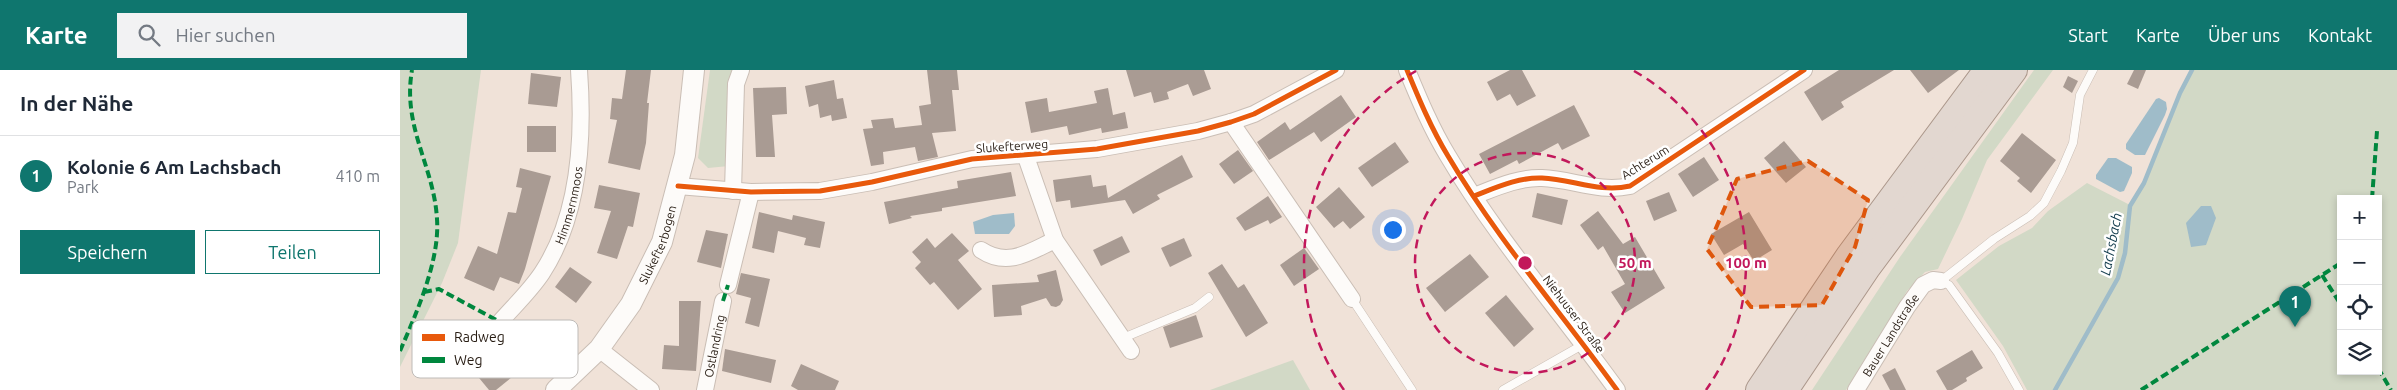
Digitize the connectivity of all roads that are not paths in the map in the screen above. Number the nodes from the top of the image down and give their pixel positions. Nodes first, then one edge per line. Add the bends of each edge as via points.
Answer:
1 (579, 70) edge
2 (694, 70) edge
3 (741, 70) edge
4 (1336, 70) edge
5 (1407, 70) edge
6 (1804, 70) edge
7 (1987, 70) edge
8 (2014, 70) edge
9 (2093, 70) edge
10 (1231, 122) junction
11 (1025, 154) junction
12 (678, 186) junction
13 (733, 191) junction
14 (751, 192) junction
15 (1474, 196) junction
16 (1055, 240) junction
17 (981, 250) dead end
18 (1941, 280) junction
19 (728, 285) dead end
20 (1209, 297) dead end
21 (1352, 299) joint
22 (723, 301) dead end
23 (502, 320) edge
24 (1127, 344) joint
25 (1584, 344) junction
26 (599, 349) junction
27 (578, 369) edge
28 (569, 378) edge
29 (556, 390) edge
30 (651, 390) edge
31 (704, 390) edge
32 (1412, 390) edge
33 (1503, 390) edge
34 (1617, 390) edge
35 (1759, 390) edge
36 (1784, 390) edge
37 (1856, 390) edge
38 (2019, 390) edge

1 - 23 street, Himmernmoos via 580,140 567,216 541,273
2 - 12 street, Slukefterbogen via 685,156
3 - 13 street via 736,84
4 - 10 street, Slukefterweg via 1254,114
5 - 15 street, Niehuuser Straße via 1427,117
6 - 15 street, Achterum via 1630,186 1615,190 1542,178 1527,179
7 - 35 highway via 1849,256
8 - 36 highway via 1867,268
9 - 18 lane via 2080,96 2072,143 2044,203
10 - 11 street, Slukefterweg via 1097,149
10 - 21 street
11 - 14 street, Slukefterweg via 972,159 820,191
11 - 16 street, Slukefterweg
12 - 13 street, Slukefterweg
12 - 26 street, Slukefterbogen via 662,242 631,304
13 - 14 street, Slukefterweg
14 - 19 street
15 - 25 street, Niehuuser Straße
16 - 17 street via 1017,258 991,257
16 - 24 street, Slukefterweg
18 - 37 street, Bauer Landstraße via 1923,285
18 - 38 lane via 1949,285 1998,353
20 - 24 lane via 1195,308
21 - 32 lane
22 - 31 street, Ostlandring
25 - 33 lane
25 - 34 street, Niehuuser Straße
26 - 27 street, Slukefterbogen
26 - 30 street
28 - 29 street, Slukefterbogen

